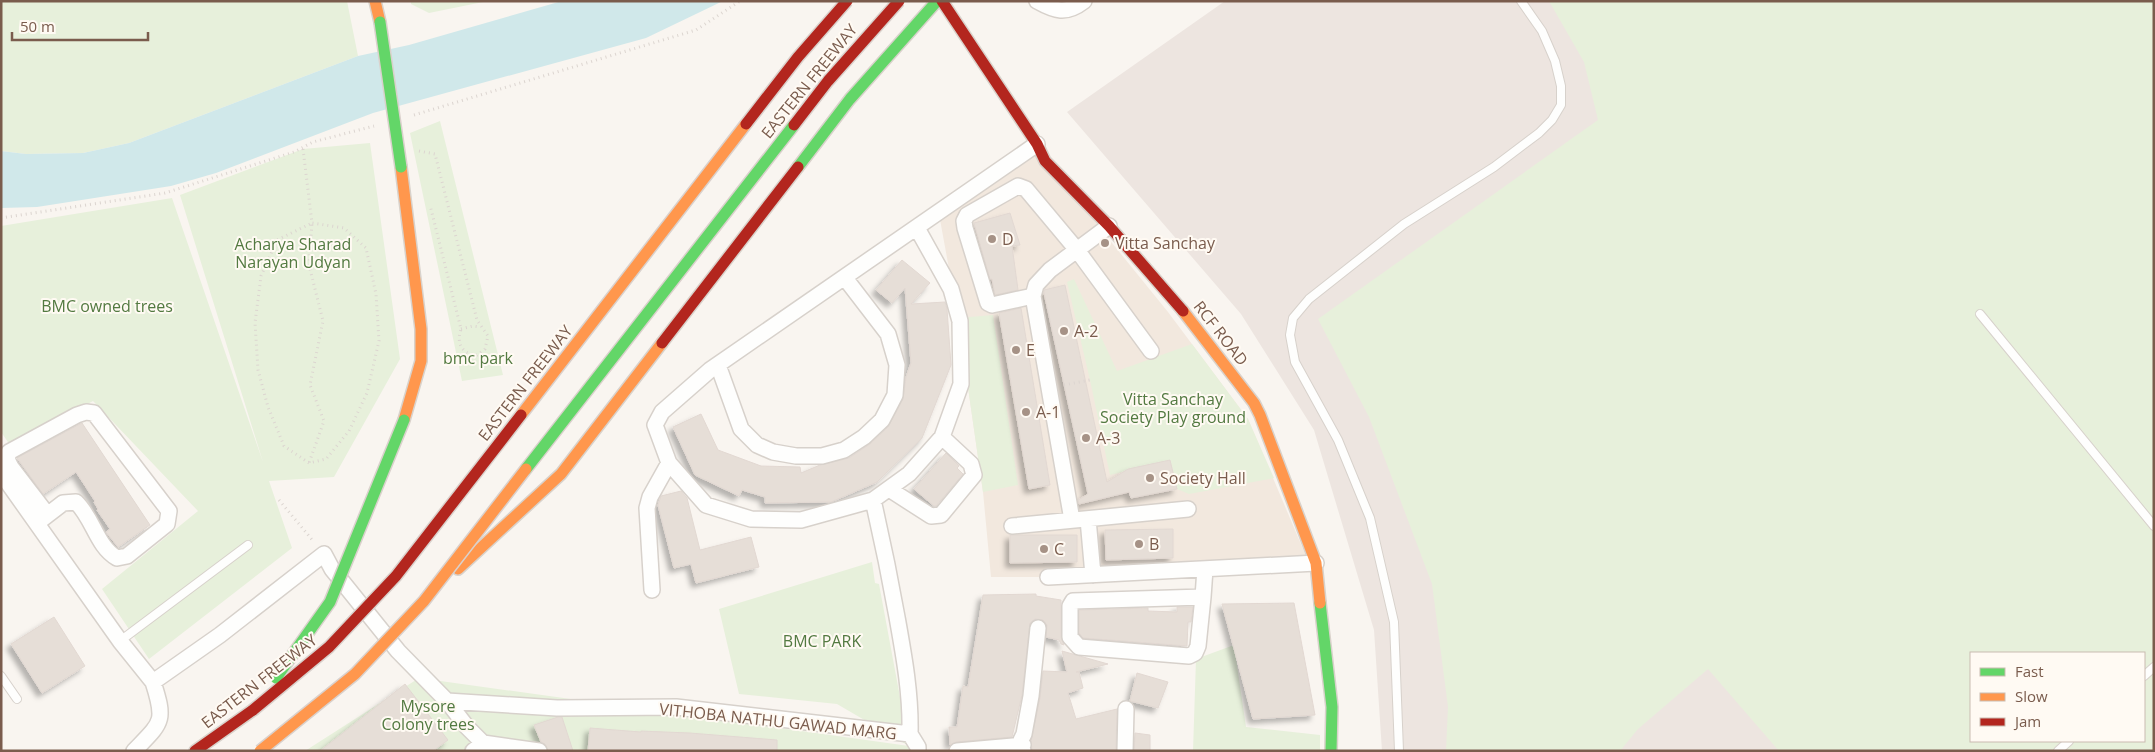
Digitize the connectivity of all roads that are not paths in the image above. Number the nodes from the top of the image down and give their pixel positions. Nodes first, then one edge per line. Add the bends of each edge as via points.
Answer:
1 (376, 1) edge
2 (847, 1) edge
3 (899, 1) edge
4 (937, 1) edge
5 (942, 1) edge
6 (1037, 1) edge
7 (1084, 1) edge
8 (1521, 1) edge
9 (1037, 144) junction
10 (1109, 226) junction
11 (917, 228) junction
12 (1077, 250) junction
13 (844, 278) junction
14 (1033, 296) junction
15 (1980, 314) dead end
16 (1151, 351) dead end
17 (718, 365) junction
18 (942, 437) junction
19 (668, 463) junction
20 (1, 473) edge
21 (889, 488) junction
22 (873, 500) junction
23 (1188, 510) dead end
24 (42, 519) junction
25 (1088, 519) junction
26 (1072, 520) junction
27 (1012, 526) dead end
28 (2154, 526) edge
29 (248, 545) dead end
30 (1316, 563) junction
31 (1205, 569) junction
32 (1093, 575) junction
33 (1048, 577) dead end
34 (652, 590) dead end
35 (1202, 597) junction
36 (424, 601) junction
37 (1038, 628) dead end
38 (120, 641) junction
39 (1, 676) edge
40 (153, 682) junction
41 (16, 699) dead end
42 (447, 701) junction
43 (1126, 708) dead end
44 (253, 710) junction
45 (910, 734) junction
46 (2068, 742) edge
47 (478, 747) edge
48 (1023, 748) edge
49 (134, 751) edge
50 (195, 751) edge
51 (260, 751) edge
52 (538, 751) edge
53 (918, 751) edge
54 (957, 751) edge
55 (1125, 751) edge
56 (1331, 751) edge
57 (1399, 751) edge
58 (2058, 751) edge

1 - 44 main road, bridge via 401,167 421,330 421,361 404,420 330,602
2 - 44 main road, EASTERN FREEWAY, bridge via 798,57 396,576 329,647
3 - 36 main road, EASTERN FREEWAY, bridge via 828,81
4 - 36 main road, bridge via 850,99 561,474
5 - 9 main road, RCF ROAD
6 - 7 street via 1052,10 1065,10
8 - 57 lane via 1542,31 1555,61 1561,86 1561,105 1552,120 1494,167 1404,224 1309,299 1293,318 1290,335 1295,362 1338,440 1370,518 1394,622
9 - 10 main road, RCF ROAD via 1045,161
9 - 11 street
10 - 12 street
10 - 30 main road, RCF ROAD via 1185,314 1254,403
11 - 13 street
11 - 18 street via 951,289 960,322 962,384
12 - 14 street via 1042,277
12 - 14 street via 1026,189 1018,186 967,215 964,221 988,303 992,305
12 - 16 street
13 - 17 street
13 - 17 street via 888,334 897,366 895,395 882,420 864,437 844,450 822,456 788,455 757,445 741,429
14 - 26 street
15 - 28 lane
17 - 19 street via 657,419 655,425
18 - 21 street via 909,474
18 - 21 street via 971,464 974,475 941,515 932,516
19 - 22 street via 706,505 751,519 801,520
19 - 34 street via 646,508
20 - 24 street
21 - 22 street
22 - 45 street via 908,679
23 - 25 street
24 - 24 street via 63,503 76,502 84,510 108,553 117,558 127,556 167,524 169,511 94,412 86,412 9,452 7,460
24 - 38 street
25 - 26 street
25 - 32 street
26 - 27 street
29 - 38 lane
30 - 31 street
30 - 56 main road, RCF ROAD via 1332,707
31 - 32 street
31 - 35 street
32 - 33 street
35 - 35 street via 1198,646 1195,654 1189,656 1079,647 1070,637 1070,606 1073,601
36 - 51 main road, EASTERN FREEWAY, bridge via 354,674
37 - 48 street
38 - 40 street
39 - 41 lane
40 - 42 street via 220,635 324,554 332,569 398,651
40 - 49 street via 161,706 159,725
42 - 45 street, VITHOBA NATHU GAWAD MARG via 557,708 676,707
42 - 47 street
43 - 55 street
44 - 50 main road, EASTERN FREEWAY
45 - 53 street, VITHOBA NATHU GAWAD MARG
46 - 58 lane
47 - 52 street
48 - 54 street

